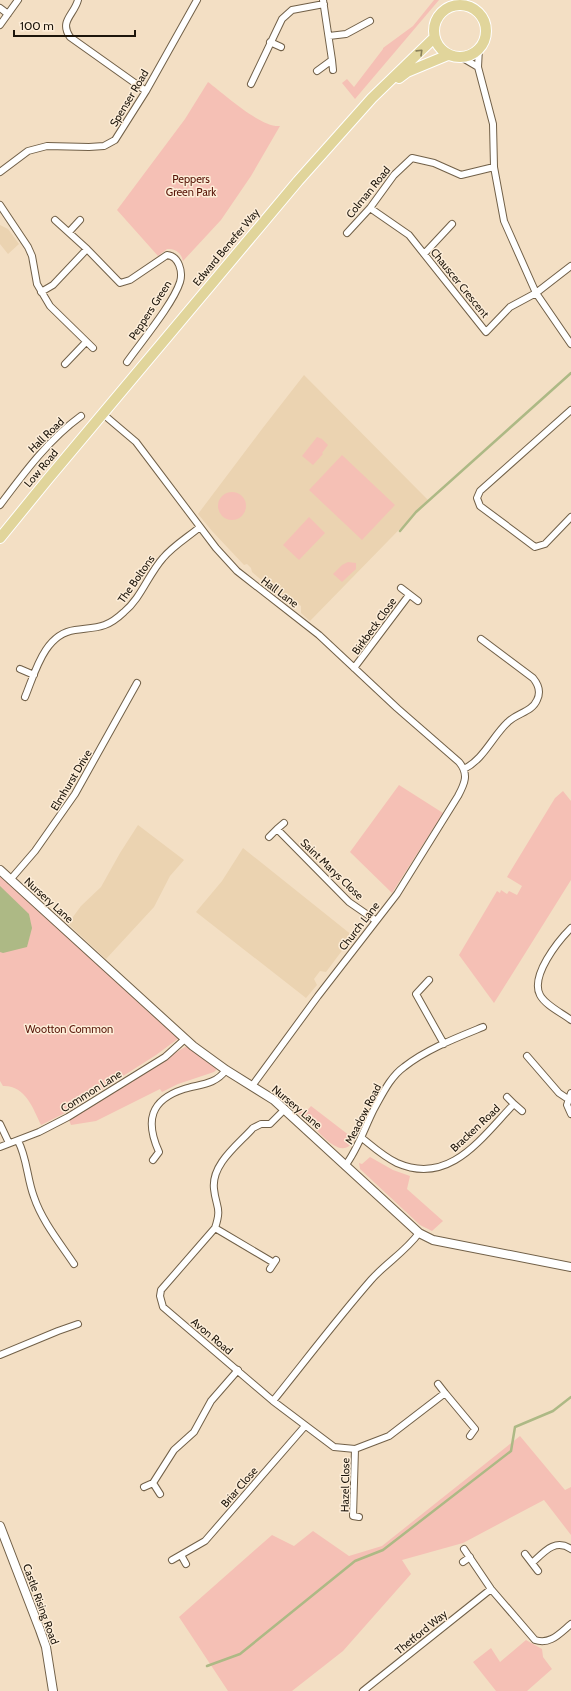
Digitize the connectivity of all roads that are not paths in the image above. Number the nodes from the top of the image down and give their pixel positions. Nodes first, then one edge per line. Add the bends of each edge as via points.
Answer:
1 (18, 0) edge
2 (78, 0) edge
3 (197, 0) edge
4 (477, 0) edge
5 (323, 2) edge
6 (460, 2) edge
7 (0, 8) edge
8 (478, 12) junction
9 (8, 14) junction
10 (370, 20) dead end
11 (0, 25) edge
12 (329, 36) junction
13 (434, 38) junction
14 (270, 42) junction
15 (281, 47) dead end
16 (479, 48) junction
17 (448, 55) junction
18 (461, 57) junction
19 (332, 60) junction
20 (478, 67) junction
21 (333, 70) dead end
22 (317, 71) dead end
23 (251, 84) dead end
24 (146, 91) junction
25 (372, 98) junction
26 (494, 167) junction
27 (0, 172) edge
28 (0, 205) edge
29 (370, 208) junction
30 (2, 213) edge
31 (55, 220) dead end
32 (80, 220) dead end
33 (452, 224) dead end
34 (70, 232) junction
35 (347, 233) dead end
36 (87, 249) junction
37 (424, 254) junction
38 (571, 266) edge
39 (41, 292) junction
40 (536, 293) junction
41 (86, 342) junction
42 (571, 344) edge
43 (93, 348) dead end
44 (127, 362) dead end
45 (65, 364) dead end
46 (571, 410) edge
47 (103, 414) junction
48 (81, 416) dead end
49 (0, 505) edge
50 (571, 517) edge
51 (200, 527) junction
52 (0, 538) edge
53 (400, 588) dead end
54 (409, 595) junction
55 (418, 601) dead end
56 (482, 639) dead end
57 (354, 668) junction
58 (20, 669) dead end
59 (34, 675) junction
60 (137, 683) dead end
61 (25, 697) dead end
62 (464, 769) junction
63 (284, 822) dead end
64 (277, 829) junction
65 (269, 837) dead end
66 (0, 870) edge
67 (10, 880) junction
68 (376, 920) junction
69 (571, 928) edge
70 (429, 980) dead end
71 (411, 989) dead end
72 (416, 994) junction
73 (571, 1020) edge
74 (483, 1027) dead end
75 (185, 1039) junction
76 (444, 1044) junction
77 (527, 1056) dead end
78 (226, 1070) junction
79 (252, 1086) junction
80 (569, 1096) edge
81 (507, 1097) dead end
82 (514, 1104) junction
83 (284, 1109) junction
84 (522, 1111) dead end
85 (571, 1114) edge
86 (0, 1124) edge
87 (362, 1138) junction
88 (18, 1140) junction
89 (9, 1143) junction
90 (0, 1147) edge
91 (152, 1160) dead end
92 (344, 1166) junction
93 (215, 1228) junction
94 (419, 1233) junction
95 (74, 1264) dead end
96 (273, 1264) dead end
97 (571, 1267) edge
98 (78, 1324) dead end
99 (0, 1355) edge
100 (238, 1370) junction
101 (438, 1384) dead end
102 (445, 1393) junction
103 (273, 1401) junction
104 (306, 1426) junction
105 (470, 1436) dead end
106 (356, 1449) junction
107 (153, 1483) junction
108 (144, 1487) dead end
109 (160, 1494) dead end
110 (359, 1517) dead end
111 (0, 1526) edge
112 (571, 1549) edge
113 (464, 1550) dead end
114 (525, 1554) dead end
115 (181, 1555) junction
116 (470, 1557) junction
117 (172, 1560) dead end
118 (463, 1562) dead end
119 (532, 1562) junction
120 (186, 1564) dead end
121 (538, 1571) dead end
122 (491, 1589) junction
123 (571, 1624) edge
124 (53, 1691) edge
125 (363, 1691) edge

1 - 9 street
2 - 24 street via 76,8 66,22 66,31 70,37
3 - 24 street, Spenser Road
4 - 8 main road
5 - 12 street
5 - 14 street via 292,10 278,26
6 - 8 main road
6 - 13 main road via 438,16 434,23
7 - 9 street
8 - 16 main road via 486,28
9 - 11 street
10 - 12 street via 346,34
12 - 19 street
13 - 17 main road
25 -> 13 main road, Edward Benefer Way
14 - 15 street
14 - 23 street
16 - 18 main road via 474,53
16 - 20 street
17 - 18 main road
17 - 25 main road, Edward Benefer Way via 407,72
18 - 20 street
19 - 21 street
19 - 22 street
20 - 26 street via 493,124
24 - 27 street, Spenser Road via 115,140 104,146 89,148 47,146 28,151
25 - 47 main road, Edward Benefer Way via 274,209
26 - 29 street, Colman Road via 461,175 434,163 412,158 394,175
26 - 40 street via 504,221
28 - 30 street
29 - 35 street, Colman Road
29 - 37 street, Chauscer Crescent via 409,235
30 - 39 street via 28,247 32,256 34,276
31 - 34 street, Peppers Green
32 - 34 street
33 - 37 street
34 - 36 street, Peppers Green
36 - 39 street via 54,285
36 - 44 street, Peppers Green via 120,284 167,255 179,264 180,284
37 - 40 street, Chauscer Crescent via 485,333 510,307
38 - 40 street, Chauscer Crescent
39 - 41 street via 50,306
40 - 42 street
41 - 43 street
41 - 45 street
46 - 50 street via 480,491 477,498 480,506 536,547 545,544
47 - 51 street, Hall Lane via 136,442
47 - 52 main road, Low Road
48 - 49 street, Hall Road via 77,423 32,466
51 - 57 street, Hall Lane via 237,571 307,625
51 - 59 street, The Boltons via 162,559 125,612 97,629 70,631 55,639 44,653
53 - 54 street, Birkbeck Close
54 - 55 street, Birkbeck Close
54 - 57 street, Birkbeck Close
56 - 62 street via 533,678 540,693 535,705 510,719 478,760
57 - 62 street, Hall Lane via 460,762
58 - 59 street
59 - 61 street, The Boltons
60 - 67 street, Elmhurst Drive via 75,794 44,839
62 - 68 street, Church Lane via 464,784 458,796 397,894
63 - 64 street
64 - 65 street
64 - 68 street, Saint Marys Close via 349,902
66 - 67 street, Nursery Lane
67 - 75 street, Nursery Lane
68 - 79 street, Church Lane
69 - 73 street via 550,954 539,978 538,988 540,996
70 - 72 street
71 - 72 street
72 - 76 street
74 - 76 street, Meadow Road
75 - 78 street, Nursery Lane
75 - 88 street, Common Lane via 165,1057 68,1117
76 - 87 street, Meadow Road via 404,1067 392,1079 373,1111
77 - 80 street via 559,1093
78 - 79 street, Nursery Lane
78 - 91 street via 216,1080 184,1089 163,1099 157,1105 151,1120 152,1138 159,1152
79 - 83 street, Nursery Lane
80 - 85 street via 567,1105
81 - 82 street, Bracken Road
82 - 84 street, Bracken Road
82 - 87 street, Bracken Road via 463,1155 435,1169 416,1169 396,1162
83 - 92 street, Nursery Lane
83 - 93 street, Avon Road via 270,1124 261,1124 254,1128 216,1171 214,1189 220,1207
86 - 89 street
87 - 92 street, Meadow Road
88 - 89 street, Common Lane
88 - 95 street via 39,1211
89 - 90 street, Common Lane
92 - 94 street, Nursery Lane
93 - 96 street
93 - 100 street, Avon Road via 164,1286 160,1296 167,1311
94 - 97 street, Nursery Lane via 433,1240
94 - 103 street via 413,1242 357,1296
98 - 99 street
100 - 103 street, Avon Road
100 - 107 street via 211,1401 194,1432 174,1450
101 - 102 street
102 - 105 street via 475,1429
102 - 106 street via 389,1436
103 - 104 street, Avon Road
104 - 106 street, Avon Road via 334,1447
104 - 115 street, Briar Close via 205,1541
106 - 110 street, Hazel Close via 353,1516
107 - 108 street
107 - 109 street
111 - 124 street, Castle Rising Road via 46,1647
112 - 119 street via 555,1544
113 - 116 street
114 - 119 street
115 - 117 street, Briar Close
115 - 120 street
116 - 118 street
116 - 122 street
119 - 121 street
122 - 123 street via 535,1640 550,1641
122 - 125 street, Thetford Way

